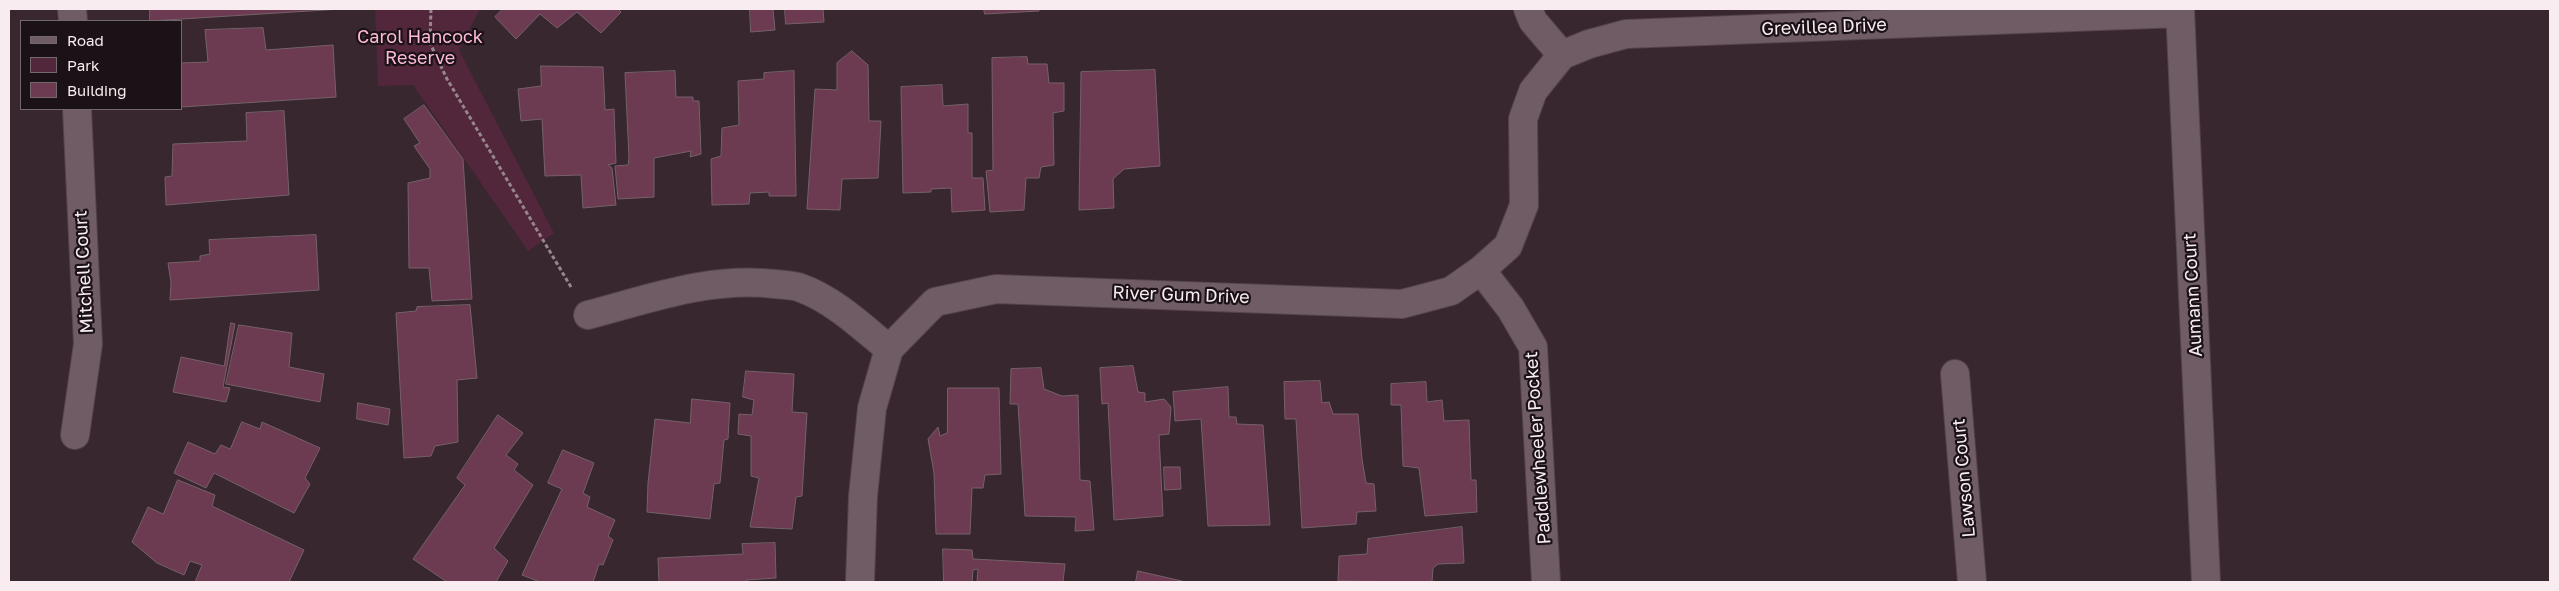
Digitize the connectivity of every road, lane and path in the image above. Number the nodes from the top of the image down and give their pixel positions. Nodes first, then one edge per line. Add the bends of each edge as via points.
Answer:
1 (431, 9) edge
2 (1528, 9) edge
3 (2180, 11) edge
4 (1562, 55) junction
5 (77, 110) edge
6 (1481, 270) junction
7 (588, 314) joint
8 (889, 349) junction
9 (1956, 374) dead end
10 (75, 435) dead end
11 (860, 582) edge
12 (1546, 582) edge
13 (1972, 582) edge
14 (2206, 582) edge

1 - 7 path via 430,43 447,79
2 - 4 street via 1533,20
3 - 4 street, Grevillea Drive via 1626,34
3 - 14 street, Aumann Court
4 - 6 street, River Gum Drive via 1532,91 1523,119 1524,205 1508,246
5 - 10 street, Mitchell Court via 88,344
6 - 8 street, River Gum Drive via 1451,291 1402,304 996,289 935,302
6 - 12 street, Paddlewheeler Pocket via 1511,309 1533,347
7 - 8 street via 724,282 756,282 800,288 835,306
8 - 11 street, River Gum Drive via 872,408 863,496
9 - 13 street, Lawson Court

